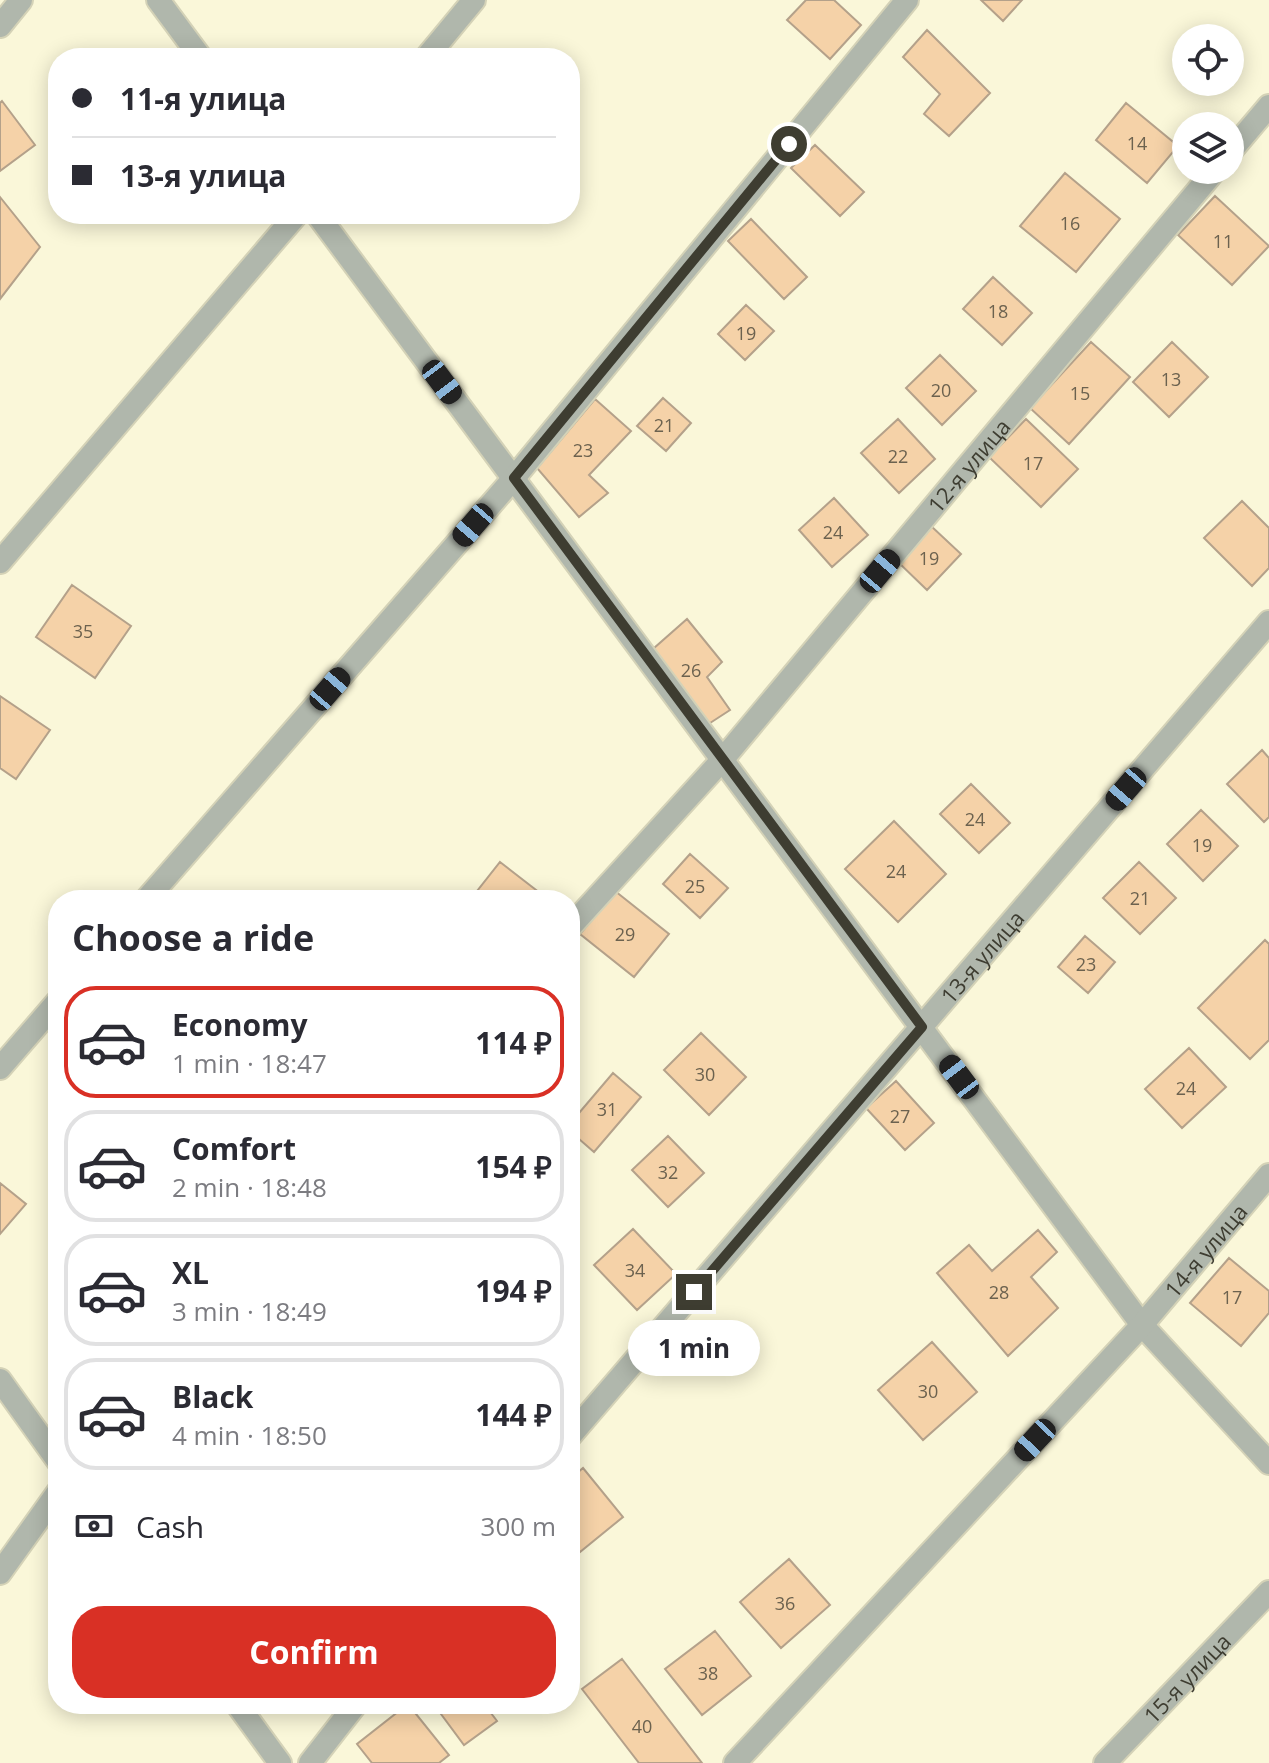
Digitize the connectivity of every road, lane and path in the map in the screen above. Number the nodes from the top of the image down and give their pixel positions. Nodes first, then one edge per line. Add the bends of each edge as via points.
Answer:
1 (21, 0) edge
2 (158, 0) edge
3 (474, 0) edge
4 (907, 0) edge
5 (0, 26) edge
6 (194, 48) edge
7 (434, 48) edge
8 (1269, 106) edge
9 (1244, 135) edge
10 (1203, 184) edge
11 (288, 224) edge
12 (324, 224) edge
13 (514, 478) junction
14 (0, 562) edge
15 (1269, 622) edge
16 (723, 759) junction
17 (155, 890) edge
18 (580, 916) edge
19 (48, 1013) edge
20 (922, 1027) junction
21 (0, 1068) edge
22 (1269, 1175) edge
23 (1142, 1325) junction
24 (0, 1380) edge
25 (580, 1424) edge
26 (48, 1447) edge
27 (1269, 1463) edge
28 (48, 1506) edge
29 (0, 1573) edge
30 (1269, 1592) edge
31 (244, 1714) edge
32 (348, 1714) edge
33 (280, 1763) edge
34 (310, 1763) edge
35 (735, 1763) edge
36 (1105, 1763) edge

1 - 5 street
2 - 6 street
3 - 7 street
4 - 13 street
8 - 9 street
10 - 16 street, 12-я улица
11 - 14 street
12 - 13 street
13 - 16 street
13 - 17 street
15 - 20 street, 13-я улица
16 - 18 street, 12-я улица
16 - 20 street
19 - 21 street
20 - 23 street
20 - 25 street, 13-я улица
22 - 23 street, 14-я улица
23 - 27 street
23 - 35 street, 14-я улица
24 - 26 street
28 - 29 street
30 - 36 street, 15-я улица
31 - 33 street
32 - 34 street

